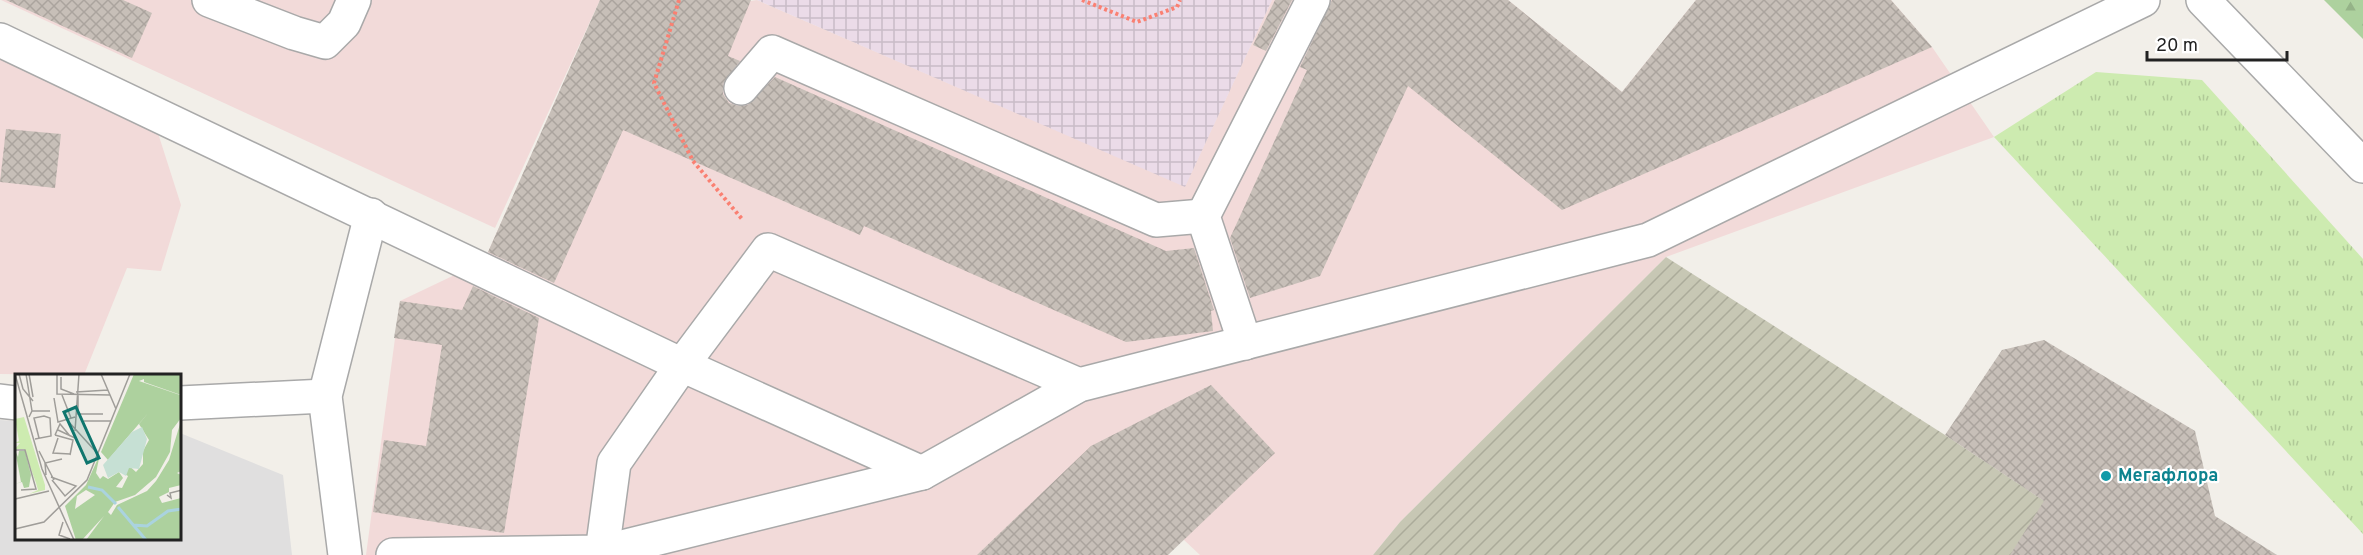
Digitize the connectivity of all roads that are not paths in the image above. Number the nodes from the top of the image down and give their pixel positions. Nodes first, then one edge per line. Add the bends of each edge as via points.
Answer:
1 (210, 0) edge
2 (354, 0) edge
3 (1313, 0) edge
4 (2143, 0) edge
5 (2203, 0) edge
6 (0, 40) edge
7 (741, 88) dead end
8 (2363, 166) edge
9 (371, 215) junction
10 (1203, 216) junction
11 (1245, 343) junction
12 (682, 364) junction
13 (1079, 385) junction
14 (325, 396) junction
15 (0, 401) edge
16 (15, 403) edge
17 (182, 404) edge
18 (922, 473) junction
19 (602, 552) junction
20 (345, 555) edge
21 (393, 555) edge

1 - 2 street via 324,42 344,23
3 - 10 street
4 - 11 street via 1648,240
5 - 8 street
6 - 9 street
7 - 10 street via 772,52 1156,220
9 - 12 street
9 - 14 street
10 - 11 street
11 - 13 street
12 - 13 street via 768,250
12 - 18 street
12 - 19 street via 614,463
13 - 18 street
14 - 17 street
14 - 20 street
15 - 16 street
18 - 19 street
19 - 21 street

